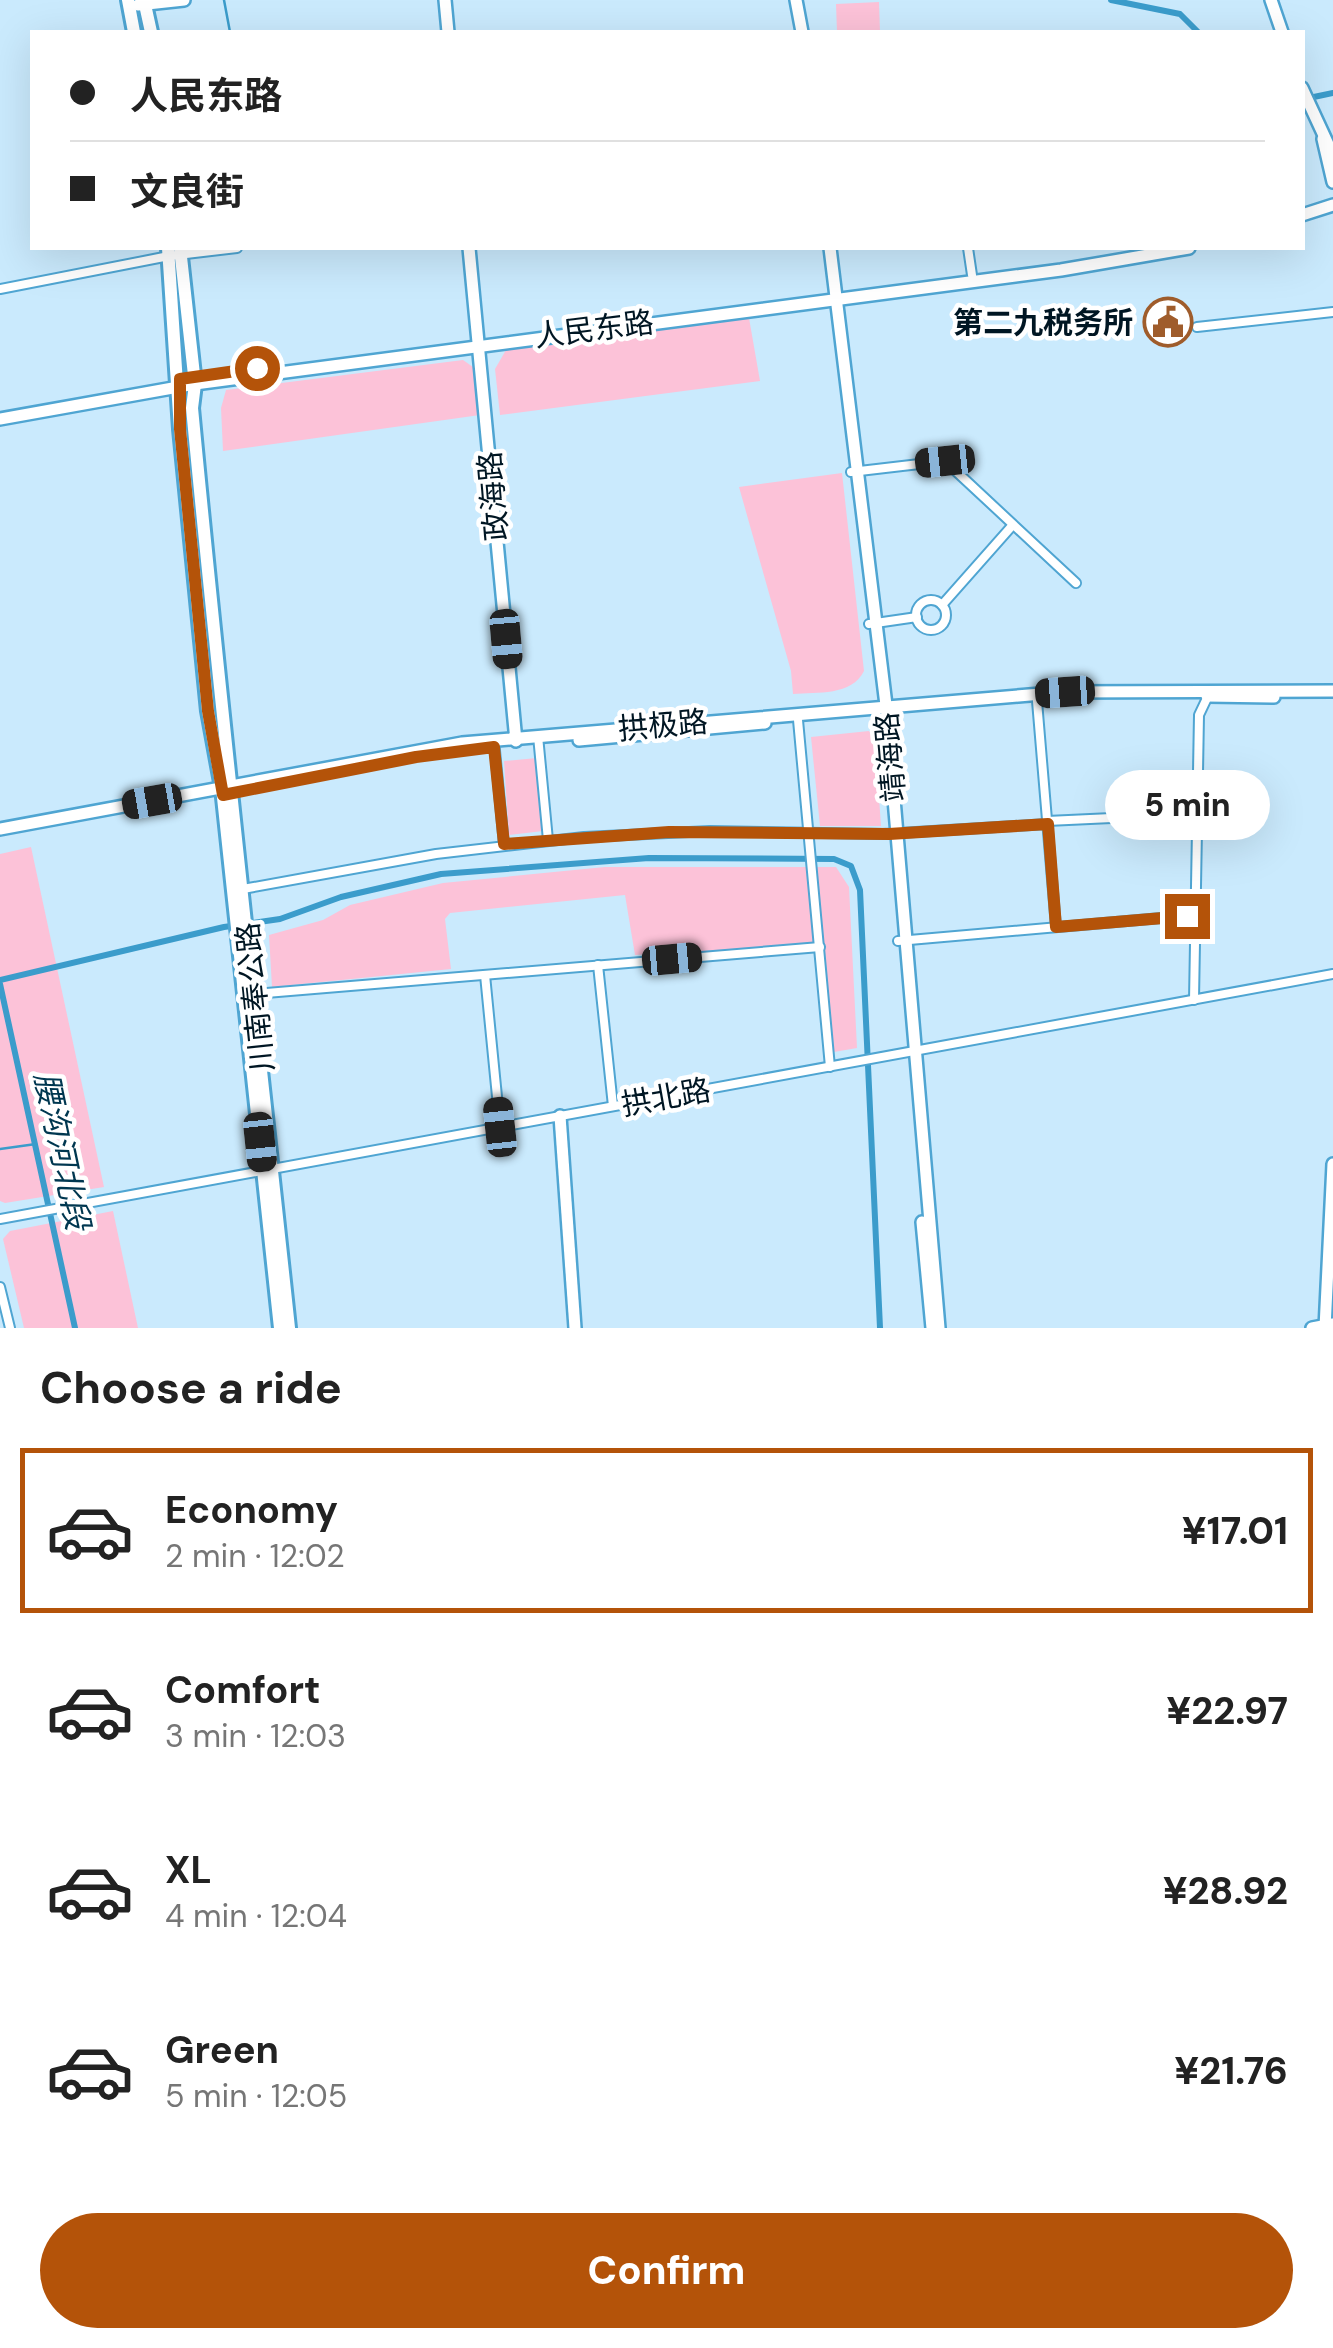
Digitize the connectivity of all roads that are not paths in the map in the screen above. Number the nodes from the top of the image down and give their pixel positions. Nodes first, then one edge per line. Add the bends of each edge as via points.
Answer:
1 (184, 0) edge
2 (446, 0) edge
3 (1271, 0) edge
4 (144, 2) edge
5 (797, 2) edge
6 (129, 3) edge
7 (134, 30) edge
8 (150, 30) edge
9 (448, 30) edge
10 (797, 30) edge
11 (1281, 30) edge
12 (1305, 96) edge
13 (1323, 139) junction
14 (1333, 155) edge
15 (1333, 182) edge
16 (1333, 202) edge
17 (1305, 210) edge
18 (469, 250) edge
19 (827, 250) edge
20 (968, 250) edge
21 (1145, 250) edge
22 (1179, 250) edge
23 (174, 251) edge
24 (972, 274) junction
25 (0, 289) edge
26 (832, 296) junction
27 (1333, 312) edge
28 (1197, 327) dead end
29 (478, 342) junction
30 (195, 380) junction
31 (180, 382) junction
32 (0, 415) edge
33 (854, 471) junction
34 (1011, 527) junction
35 (1076, 583) dead end
36 (942, 605) junction
37 (917, 618) junction
38 (873, 623) junction
39 (1333, 694) edge
40 (1208, 696) junction
41 (1037, 702) junction
42 (882, 709) junction
43 (798, 720) junction
44 (538, 740) junction
45 (516, 742) junction
46 (494, 744) junction
47 (227, 790) junction
48 (1198, 814) junction
49 (1047, 822) junction
50 (811, 832) junction
51 (0, 833) edge
52 (893, 834) junction
53 (548, 840) junction
54 (504, 844) junction
55 (243, 890) junction
56 (240, 912) junction
57 (1196, 915) junction
58 (1056, 927) junction
59 (243, 940) junction
60 (902, 941) junction
61 (820, 947) junction
62 (598, 965) junction
63 (486, 974) junction
64 (1333, 974) edge
65 (254, 994) junction
66 (1194, 1000) junction
67 (911, 1052) junction
68 (830, 1067) junction
69 (613, 1106) junction
70 (560, 1116) junction
71 (500, 1127) junction
72 (1333, 1164) edge
73 (267, 1170) junction
74 (0, 1219) edge
75 (0, 1286) edge
76 (1328, 1324) edge
77 (10, 1328) edge
78 (280, 1328) edge
79 (289, 1328) edge
80 (575, 1328) edge
81 (932, 1328) edge
82 (940, 1328) edge

1 - 4 street
2 - 9 street
3 - 11 street
4 - 6 street
4 - 8 main road
5 - 10 street via 792,12
6 - 7 main road
12 - 13 street
13 - 14 street
13 - 15 street
16 - 17 street
18 - 29 street, 政海路
19 - 26 street, 靖海路
20 - 24 street
21 - 24 street, 人民东路
22 - 26 street, 人民东路
23 - 25 street
23 - 30 main road
23 - 31 main road
24 - 26 street, 人民东路
26 - 29 street, 人民东路
26 - 33 street, 靖海路
27 - 28 street
29 - 30 street, 人民东路
29 - 45 street, 政海路
30 - 31 street, 人民东路
30 - 47 main road via 192,408
31 - 32 street, 人民东路
31 - 47 main road via 208,711
33 - 34 street via 945,461
33 - 38 street, 靖海路
34 - 35 street
34 - 36 street
36 - 37 street via 923,603
36 - 37 street via 946,618 938,628 925,628
37 - 38 street
38 - 42 street, 靖海路
39 - 40 street, 拱极路
39 - 42 street, 拱极路 via 1106,690
40 - 41 street, 拱极路
40 - 48 street via 1199,715
41 - 42 street, 拱极路
41 - 49 street
42 - 43 street, 拱极路
42 - 44 street, 拱极路
42 - 52 street, 靖海路
43 - 44 street, 拱极路
43 - 50 street
44 - 45 street, 拱极路
44 - 53 street
45 - 46 street, 拱极路
46 - 47 street, 拱极路
46 - 54 street
47 - 51 street, 拱极路
47 - 55 main road, 川南奉公路
47 - 56 main road, 川南奉公路
48 - 49 street
48 - 57 street
49 - 52 street
49 - 58 street
50 - 52 street
50 - 53 street
50 - 61 street
52 - 60 street, 靖海路
53 - 54 street
54 - 55 street
55 - 56 main road, 川南奉公路
56 - 59 main road, 川南奉公路
57 - 58 street
57 - 66 street
58 - 60 street
59 - 65 main road, 川南奉公路
59 - 73 main road, 川南奉公路
60 - 67 street, 靖海路
61 - 62 street
61 - 68 street
62 - 63 street
62 - 69 street
63 - 65 street
63 - 71 street
64 - 66 street, 拱北路
65 - 73 main road, 川南奉公路
66 - 67 street, 拱北路
67 - 68 street, 拱北路
67 - 81 street, 靖海路
67 - 82 street, 靖海路
68 - 69 street, 拱北路
69 - 70 street, 拱北路
70 - 71 street, 拱北路
70 - 80 street
71 - 73 street, 拱北路
72 - 76 street
73 - 74 street, 拱北路
73 - 78 main road, 川南奉公路
73 - 79 main road, 川南奉公路
75 - 77 street

